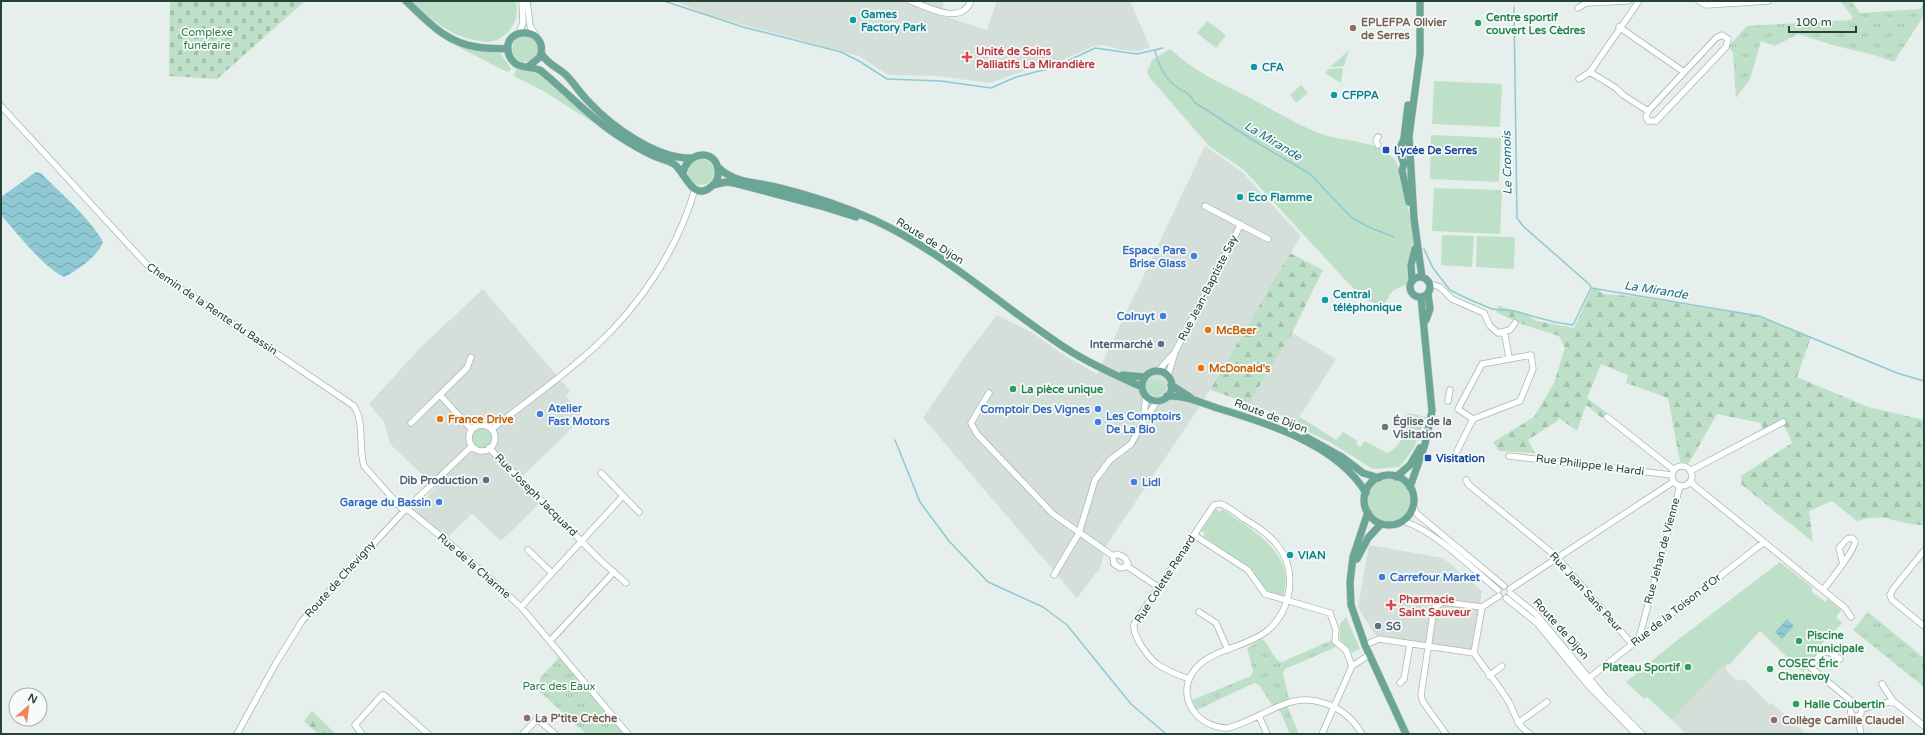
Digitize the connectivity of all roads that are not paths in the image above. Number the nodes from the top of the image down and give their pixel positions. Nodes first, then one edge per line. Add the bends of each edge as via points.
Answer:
1 (406, 1) edge
2 (522, 1) edge
3 (527, 1) edge
4 (910, 1) edge
5 (1420, 1) edge
6 (1629, 1) edge
7 (1639, 1) edge
8 (1699, 1) edge
9 (1768, 1) edge
10 (917, 2) edge
11 (1722, 2) edge
12 (1749, 2) edge
13 (971, 3) edge
14 (1578, 8) dead end
15 (1630, 13) junction
16 (1619, 27) junction
17 (519, 33) junction
18 (536, 36) junction
19 (508, 50) junction
20 (541, 53) junction
21 (529, 66) junction
22 (1590, 72) junction
23 (1684, 72) junction
24 (1580, 78) dead end
25 (1, 106) edge
26 (1648, 111) junction
27 (1378, 137) dead end
28 (1406, 141) junction
29 (1378, 145) dead end
30 (691, 158) junction
31 (718, 168) junction
32 (684, 175) junction
33 (713, 185) junction
34 (695, 189) junction
35 (1205, 206) dead end
36 (1414, 219) junction
37 (1241, 224) junction
38 (1416, 237) junction
39 (1268, 239) dead end
40 (913, 242) junction
41 (1422, 277) junction
42 (1412, 281) junction
43 (1430, 284) junction
44 (1425, 296) junction
45 (1515, 323) dead end
46 (1502, 333) junction
47 (1175, 352) junction
48 (471, 357) dead end
49 (1509, 358) junction
50 (1158, 371) junction
51 (1113, 372) junction
52 (1168, 376) junction
53 (1145, 377) junction
54 (1171, 385) junction
55 (1142, 387) junction
56 (1450, 390) dead end
57 (989, 393) dead end
58 (440, 395) junction
59 (1146, 396) junction
60 (1167, 396) junction
61 (1158, 400) junction
62 (1198, 401) junction
63 (1448, 401) dead end
64 (1607, 417) dead end
65 (1253, 419) junction
66 (1473, 419) junction
67 (1143, 422) junction
68 (1783, 422) dead end
69 (411, 423) dead end
70 (492, 429) junction
71 (472, 430) junction
72 (1424, 443) junction
73 (472, 446) junction
74 (490, 448) junction
75 (1457, 451) dead end
76 (1509, 456) dead end
77 (1673, 472) junction
78 (1690, 472) junction
79 (601, 473) dead end
80 (1396, 477) junction
81 (1379, 478) junction
82 (1466, 480) dead end
83 (1673, 482) junction
84 (1690, 482) junction
85 (1680, 486) junction
86 (1410, 487) junction
87 (1366, 493) junction
88 (623, 496) junction
89 (1414, 506) junction
90 (405, 510) junction
91 (639, 512) dead end
92 (1368, 512) junction
93 (1403, 521) junction
94 (1381, 524) junction
95 (1079, 533) junction
96 (1194, 535) junction
97 (582, 541) junction
98 (1764, 542) junction
99 (528, 550) dead end
100 (1924, 551) edge
101 (1113, 556) junction
102 (1557, 557) junction
103 (1843, 564) dead end
104 (1127, 566) junction
105 (614, 572) junction
106 (552, 573) junction
107 (1054, 576) dead end
108 (1350, 582) junction
109 (626, 583) dead end
110 (1158, 587) junction
111 (1508, 589) junction
112 (1823, 590) junction
113 (1499, 593) junction
114 (1506, 598) junction
115 (1287, 601) junction
116 (521, 607) junction
117 (1482, 607) junction
118 (1199, 612) dead end
119 (1851, 617) dead end
120 (1924, 625) edge
121 (1639, 638) junction
122 (550, 641) junction
123 (1410, 644) junction
124 (1632, 644) junction
125 (1365, 645) junction
126 (1429, 647) junction
127 (1228, 650) junction
128 (1474, 653) junction
129 (1369, 655) junction
130 (1840, 659) dead end
131 (1352, 666) junction
132 (1502, 666) dead end
133 (1576, 671) junction
134 (1489, 676) junction
135 (1589, 678) junction
136 (1189, 679) junction
137 (1400, 682) dead end
138 (1882, 684) dead end
139 (1840, 693) junction
140 (1893, 701) junction
141 (1547, 702) dead end
142 (1856, 705) junction
143 (1334, 707) junction
144 (1851, 709) junction
145 (1862, 709) junction
146 (1259, 716) junction
147 (1857, 716) junction
148 (1518, 723) junction
149 (1924, 726) edge
150 (1630, 728) junction
151 (1228, 731) edge
152 (237, 734) edge
153 (362, 734) edge
154 (428, 734) edge
155 (523, 734) edge
156 (555, 734) edge
157 (628, 734) edge
158 (1267, 734) edge
159 (1322, 734) edge
160 (1362, 734) edge
161 (1406, 734) edge
162 (1446, 734) edge
163 (1530, 734) edge
164 (1626, 734) edge
165 (1636, 734) edge
166 (1642, 734) edge
167 (1861, 734) edge

1 - 19 main road via 440,33 453,40 477,48
2 - 17 street via 523,23
3 - 18 street via 530,26
4 - 10 street
5 - 28 main road via 1420,54 1406,115
6 - 14 street via 1586,3
6 - 15 street
7 - 15 street
8 - 11 street via 1706,5
9 - 12 street
10 - 13 street via 956,14 963,12
11 - 12 street
15 - 16 street
16 - 22 street
16 - 23 street
17 - 18 main road via 525,32
17 - 19 main road via 510,40
18 - 20 main road via 541,44
19 - 21 main road via 512,61 521,66
20 - 21 main road via 537,61
20 - 30 main road via 547,62 565,75 588,102 623,131 664,153 677,158
21 - 32 main road via 540,70 615,134 672,163
22 - 24 street
22 - 26 street
23 - 26 street
23 - 26 street via 1718,36 1723,35 1727,38 1726,47 1656,122 1651,123 1647,120
25 - 90 street, Chemin de la Rente du Bassin via 149,267 354,406 360,415 361,456 364,466
27 - 29 street
28 - 36 main road
28 - 36 main road via 1401,142 1399,150 1404,164 1403,178
30 - 31 main road via 707,156
30 - 32 main road via 686,163
31 - 33 main road via 718,177
31 - 40 main road, Route de Dijon via 734,178 778,187 848,208 895,230
32 - 34 main road via 689,186
33 - 34 main road via 708,189
33 - 40 main road via 726,182 821,206 850,215
34 - 70 street via 674,242 640,298 597,345
35 - 37 street
36 - 38 main road
37 - 39 street
37 - 47 street, Rue Jean-Baptiste Say
38 - 41 main road
38 - 42 main road via 1415,254 1411,265
40 - 51 main road, Route de Dijon via 947,263 1068,349
41 - 42 main road via 1416,277
41 - 43 main road via 1428,279
42 - 44 main road via 1412,293
43 - 44 main road
43 - 46 street via 1440,287 1452,299 1484,313 1490,326
44 - 72 main road via 1432,411
45 - 46 street via 1510,330
46 - 49 street via 1505,335
47 - 50 street, Rue Jean-Baptiste Say
47 - 52 street, Rue Jean-Baptiste Say
48 - 58 street via 467,368
49 - 66 street via 1482,364 1458,409
49 - 66 street via 1531,355 1533,370 1520,401
50 - 52 main road
50 - 53 main road
51 - 53 main road, Route de Dijon
51 - 55 main road, Route de Dijon
52 - 54 main road
53 - 55 main road
54 - 60 main road
54 - 62 main road, Route de Dijon
55 - 59 main road
56 - 63 street
57 - 95 street via 971,423 977,434 1054,514
58 - 69 street
58 - 71 street
59 - 61 main road
59 - 67 street
60 - 61 main road
60 - 62 main road, Route de Dijon
61 - 67 street
62 - 65 main road, Route de Dijon
64 - 77 street
65 - 81 main road via 1304,435 1342,456 1363,473
65 - 87 main road, Route de Dijon via 1292,434 1319,449 1355,478
66 - 75 street
67 - 95 street via 1131,444 1110,460 1095,480
68 - 78 street
70 - 71 street via 481,425
70 - 74 street via 495,441
71 - 73 street via 469,438
72 - 80 main road via 1407,468
72 - 86 main road
73 - 74 street via 482,451
73 - 90 street, Route de Chevigny
74 - 97 street, Rue Joseph Jacquard
76 - 77 street, Rue Philippe le Hardi
77 - 78 street via 1682,466
77 - 83 street
78 - 84 street
79 - 88 street
80 - 81 main road
80 - 86 main road
81 - 87 main road via 1371,484
82 - 102 street, Rue Jean Sans Peur
83 - 85 street
83 - 102 street
84 - 85 street
84 - 98 street
85 - 121 street, Rue Jehan de Vienne
86 - 89 main road
87 - 92 main road via 1365,503
88 - 91 street
88 - 97 street
89 - 93 main road
89 - 111 street, Route de Dijon via 1428,524
90 - 116 street, Rue de la Charme via 466,556
90 - 152 street, Route de Chevigny via 302,621 276,662
92 - 94 main road
92 - 108 main road via 1353,557
93 - 94 main road via 1391,525
93 - 113 street, Route de Dijon via 1422,529 1477,570
94 - 108 main road via 1368,538 1361,551
95 - 101 street
95 - 107 street
96 - 110 street, Rue Colette Renard
96 - 115 street via 1248,570 1264,594
96 - 115 street, Rue Colette Renard via 1214,505 1220,504 1264,532 1279,546 1287,563
97 - 105 street, Rue Joseph Jacquard
97 - 106 street
98 - 112 street
98 - 121 street, Rue de la Toison d'Or
99 - 106 street
100 - 120 street via 1890,594 1892,600
101 - 104 street via 1123,556
101 - 104 street via 1116,566
102 - 111 street
102 - 124 street, Rue Jean Sans Peur
103 - 112 street
104 - 110 street
105 - 109 street, Rue Joseph Jacquard
105 - 122 street
106 - 116 street
108 - 125 main road via 1351,606
110 - 136 street, Rue Colette Renard via 1136,620 1134,633 1157,664
111 - 113 street
111 - 114 street
111 - 135 street, Route de Dijon via 1536,614
112 - 119 street via 1845,608
113 - 114 street, Route de Dijon via 1502,598
113 - 117 street
114 - 133 street, Route de Dijon via 1537,623
115 - 127 street via 1278,618 1266,632
115 - 131 street via 1330,614 1336,628 1335,641 1346,650
116 - 122 street, Rue de la Charme
117 - 126 street via 1443,602 1439,604 1434,608
117 - 128 street
118 - 127 street via 1216,623
121 - 124 street, Rue de la Toison d'Or
122 - 157 street, Rue de la Charme
123 - 125 street via 1379,639
123 - 126 street
123 - 137 street via 1404,679
124 - 135 street, Rue de la Toison d'Or
125 - 129 main road
126 - 128 street
126 - 162 street via 1421,698
127 - 136 street via 1200,664
128 - 134 street
129 - 131 street
129 - 161 main road
130 - 139 street via 1829,652 1822,653 1810,667
131 - 143 street
132 - 134 street
133 - 135 street
133 - 150 street, Route de Dijon
134 - 148 street via 1510,704
135 - 166 street, Route de Dijon
136 - 151 street via 1187,697 1195,714 1212,726
138 - 140 street
139 - 142 street
139 - 144 street
140 - 145 street
140 - 149 street
141 - 148 street
142 - 144 street
142 - 145 street
143 - 146 street via 1318,701 1294,701
143 - 159 street
143 - 160 street via 1348,716
144 - 147 street via 1852,714
145 - 147 street via 1861,714
146 - 151 street
146 - 158 street
147 - 167 street
148 - 163 street
150 - 164 street
150 - 165 street, Route de Dijon
153 - 154 street via 355,725 384,695
155 - 156 street via 537,719

